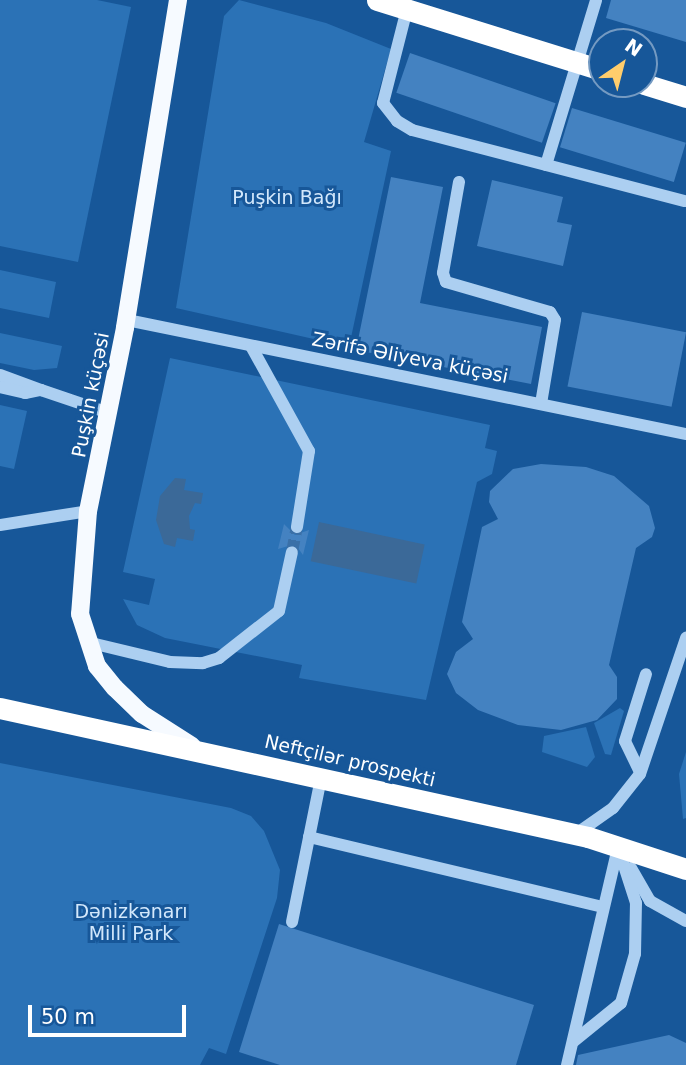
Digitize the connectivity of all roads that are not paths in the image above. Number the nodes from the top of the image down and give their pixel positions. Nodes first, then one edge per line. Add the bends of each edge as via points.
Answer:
1 (178, 0) edge
2 (377, 0) edge
3 (596, 0) edge
4 (407, 9) junction
5 (577, 62) junction
6 (588, 66) edge
7 (658, 88) edge
8 (686, 97) edge
9 (546, 165) junction
10 (459, 182) dead end
11 (685, 201) edge
12 (127, 320) junction
13 (251, 346) junction
14 (0, 375) edge
15 (0, 387) edge
16 (41, 390) junction
17 (541, 404) junction
18 (109, 414) junction
19 (686, 434) edge
20 (88, 511) junction
21 (0, 525) edge
22 (297, 527) tunnel mouth
23 (292, 552) tunnel mouth
24 (686, 638) edge
25 (87, 642) junction
26 (646, 674) dead end
27 (0, 708) edge
28 (198, 750) junction
29 (640, 772) junction
30 (321, 778) junction
31 (576, 835) junction
32 (309, 837) junction
33 (618, 847) junction
34 (686, 869) edge
35 (603, 907) junction
36 (686, 921) edge
37 (292, 922) dead end
38 (574, 1041) junction
39 (567, 1065) edge

1 - 12 main road, Puşkin küçəsi
2 - 4 highway
3 - 5 street
4 - 5 highway
4 - 9 street via 383,103 389,114 412,130
5 - 6 highway
5 - 9 street
7 - 8 highway
9 - 11 street
10 - 17 street via 443,273 446,282 550,312 555,320
12 - 13 street, Zərifə Əliyeva küçəsi
12 - 18 main road, Puşkin küçəsi
13 - 17 street, Zərifə Əliyeva küçəsi
13 - 22 street via 309,451
14 - 16 street
15 - 16 street via 24,393
16 - 18 street
17 - 19 street, Zərifə Əliyeva küçəsi
18 - 20 main road, Puşkin küçəsi
20 - 21 street
20 - 25 main road, Puşkin küçəsi via 80,614
23 - 25 street via 279,611 219,658 203,663 170,662
24 - 29 street
25 - 28 main road, Puşkin küçəsi via 115,688 142,714
26 - 29 street via 625,741
27 - 28 highway, Neftçilər prospekti
28 - 30 highway, Neftçilər prospekti
29 - 31 street via 613,808
30 - 31 highway, Neftçilər prospekti
30 - 32 street
31 - 33 highway, Neftçilər prospekti
32 - 35 street
32 - 37 street
33 - 34 highway, Neftçilər prospekti
33 - 35 street
33 - 36 street via 650,901
33 - 38 street via 636,903 635,954 621,1003
35 - 38 street
38 - 39 street

